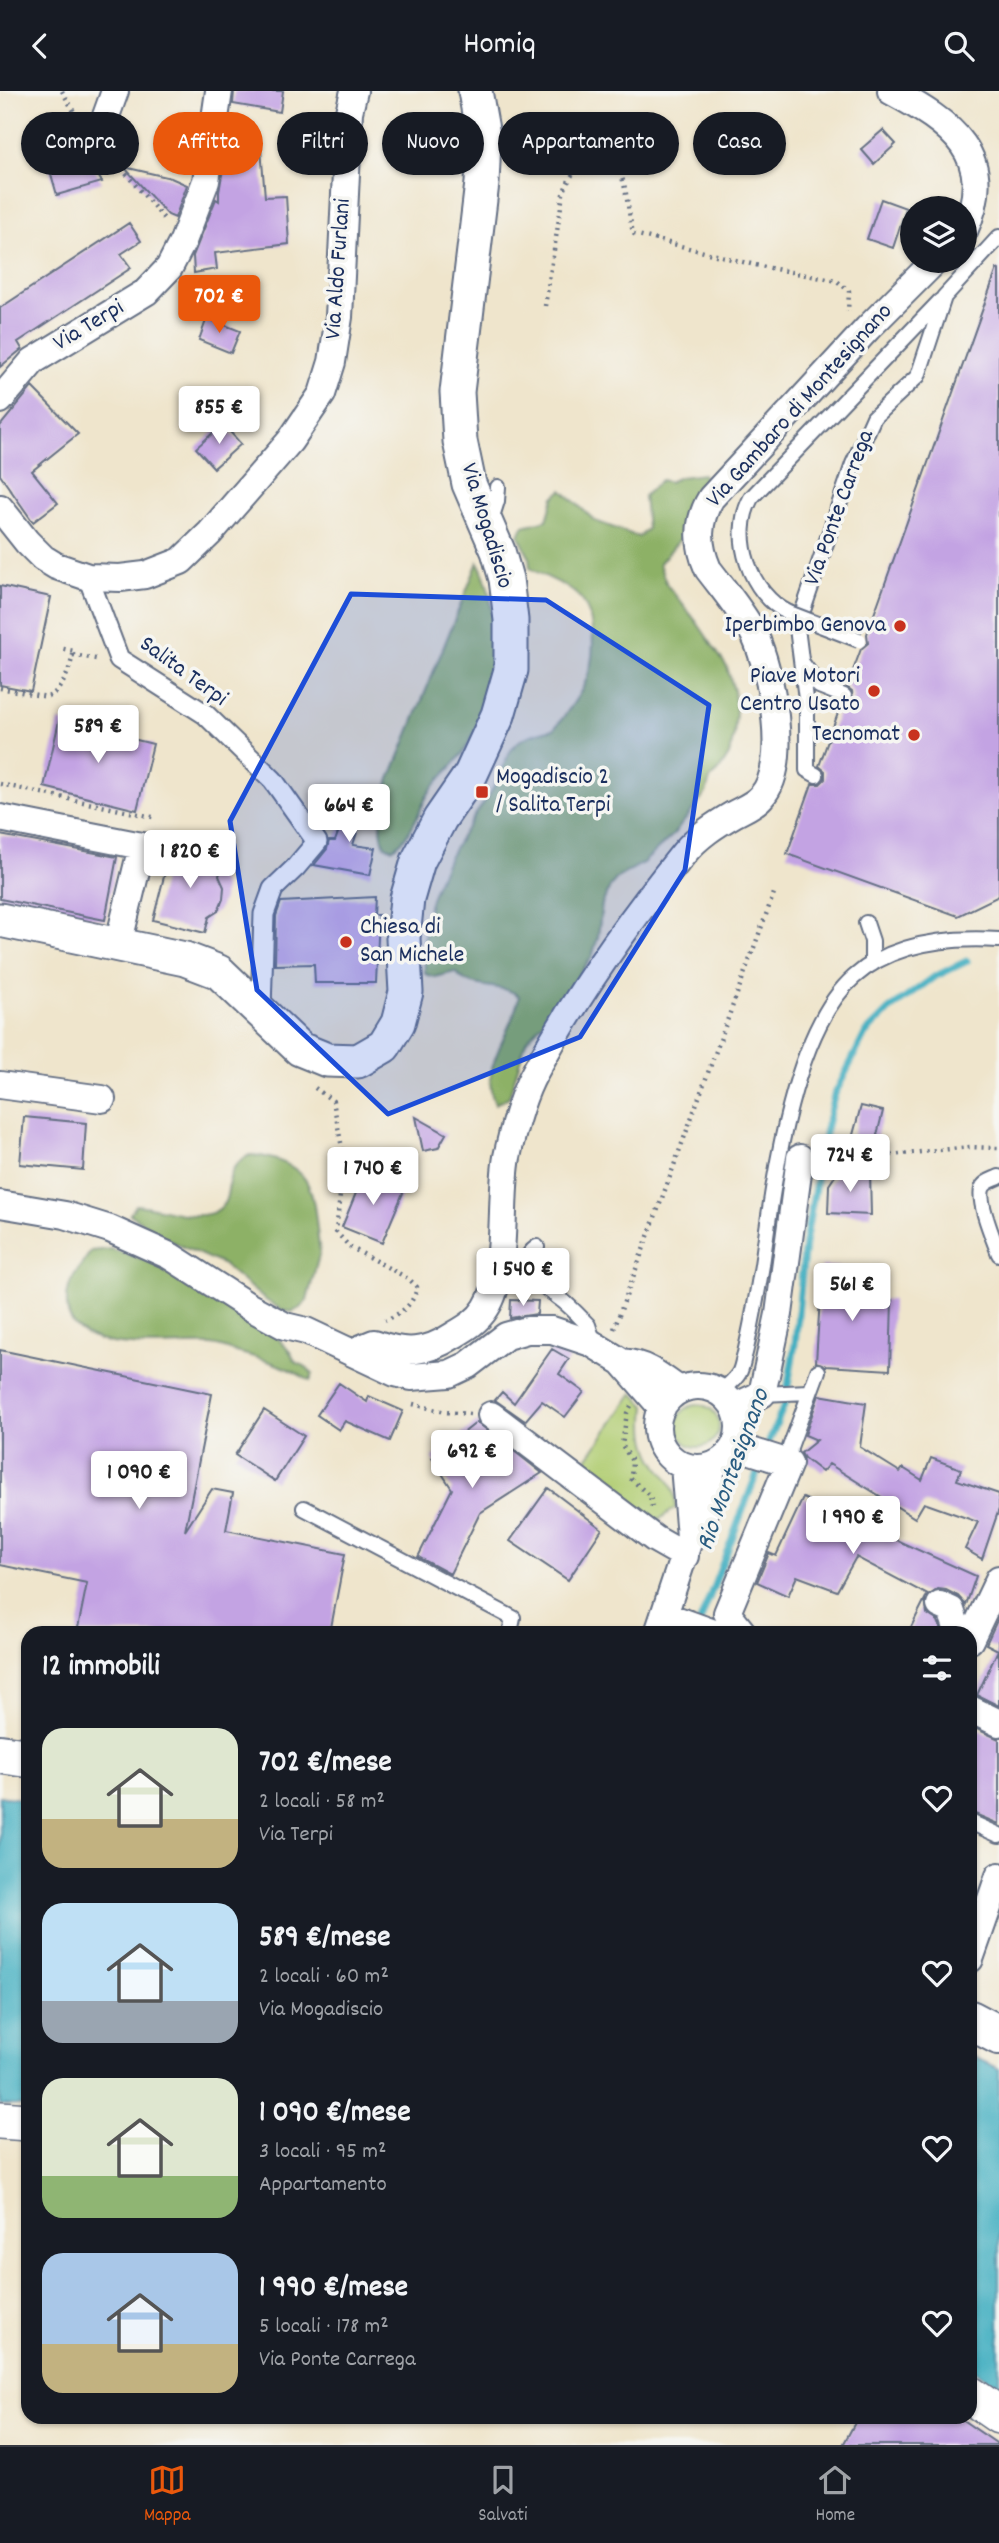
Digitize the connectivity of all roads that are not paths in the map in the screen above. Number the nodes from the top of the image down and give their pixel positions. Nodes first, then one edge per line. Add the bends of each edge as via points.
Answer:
1 (115, 91) edge
2 (219, 91) edge
3 (354, 91) edge
4 (475, 91) edge
5 (891, 91) edge
6 (107, 112) edge
7 (977, 217) edge
8 (999, 237) edge
9 (923, 273) edge
10 (944, 297) junction
11 (1, 398) edge
12 (498, 487) dead end
13 (0, 508) edge
14 (488, 528) junction
15 (88, 577) junction
16 (859, 640) dead end
17 (802, 663) junction
18 (844, 696) dead end
19 (816, 775) dead end
20 (0, 818) edge
21 (0, 920) edge
22 (866, 923) dead end
23 (999, 940) edge
24 (118, 945) junction
25 (872, 964) junction
26 (261, 1009) junction
27 (0, 1086) edge
28 (102, 1100) dead end
29 (800, 1158) dead end
30 (999, 1177) edge
31 (0, 1204) edge
32 (537, 1247) dead end
33 (999, 1254) edge
34 (608, 1348) junction
35 (352, 1352) junction
36 (818, 1371) dead end
37 (809, 1392) junction
38 (767, 1393) junction
39 (670, 1399) junction
40 (727, 1400) junction
41 (491, 1415) road end
42 (743, 1448) junction
43 (789, 1464) junction
44 (684, 1466) junction
45 (712, 1466) junction
46 (304, 1508) dead end
47 (687, 1547) junction
48 (999, 1579) edge
49 (940, 1605) dead end
50 (668, 1623) edge
51 (511, 1626) edge
52 (737, 1626) edge
53 (956, 1626) edge
54 (977, 1626) edge
55 (977, 1712) edge
56 (999, 1723) edge
57 (0, 1753) edge
58 (21, 1757) edge
59 (977, 1825) edge
60 (999, 1835) edge
61 (999, 1876) edge
62 (977, 1939) edge
63 (977, 2024) edge
64 (999, 2035) edge
65 (0, 2120) edge
66 (21, 2122) edge
67 (977, 2400) edge
68 (999, 2415) edge

1 - 6 street
2 - 11 street, Via Terpi via 206,181 169,268 146,292 33,361
3 - 15 street, Via Aldo Furlani via 349,113 339,317 322,394 290,441 181,562 145,575
4 - 14 street, Via Mogadiscio via 484,141 482,183 457,392 469,484
5 - 7 street via 972,139 989,163 992,179
8 - 10 lane, Via Ponte Carrega
9 - 35 street, Via Gambaro di Montesignano via 813,387 703,512 703,557 754,635 767,679 777,756 768,788 760,799 700,835 685,853 605,958 529,1082 507,1159 498,1277 485,1310 446,1341 422,1350 397,1351 374,1343
10 - 16 lane, bridge via 746,507 742,538 749,565 772,602 789,614
10 - 17 lane, Via Ponte Carrega via 918,376 874,417 853,464 797,628
12 - 14 lane
13 - 15 street, Via Aldo Furlani via 43,558
14 - 26 street, Via Mogadiscio via 506,579 511,670 498,715 471,773 428,840 414,874 403,938 406,992 398,1023 384,1046 358,1061 327,1060 300,1049
15 - 26 street, Salita Terpi via 119,659 205,714 273,780 317,842 273,889 264,914
17 - 18 lane via 819,686
17 - 19 lane, Via Ponte Carrega via 807,771
20 - 24 street via 142,846
21 - 24 street, Via Mogadiscio
22 - 25 lane
23 - 25 lane via 937,941
24 - 26 street, Via Mogadiscio via 185,958 219,972
25 - 40 lane via 831,1002 808,1049 781,1141 754,1318
27 - 28 street
29 - 38 street
30 - 33 lane via 986,1183 982,1196
31 - 35 street via 65,1215 110,1229 170,1256 285,1326
32 - 34 lane via 527,1259 530,1272
34 - 35 street via 552,1330 527,1330 506,1336 449,1374 411,1377
34 - 39 street via 643,1388
34 - 39 street via 655,1371
36 - 37 lane
37 - 38 lane
37 - 43 lane via 790,1447
38 - 40 street
39 - 40 street via 700,1386
39 - 44 street via 657,1421 658,1435 672,1459
40 - 42 street via 739,1420
41 - 47 street via 655,1539
42 - 43 street
42 - 45 street
43 - 52 street via 727,1613
44 - 45 street
44 - 47 street
45 - 47 street via 706,1510
46 - 51 lane via 513,1618
47 - 50 street
48 - 54 street
49 - 53 street via 951,1610
55 - 56 street
57 - 58 main road
59 - 60 lane
61 - 62 street
63 - 64 main road
65 - 66 main road
67 - 68 main road

